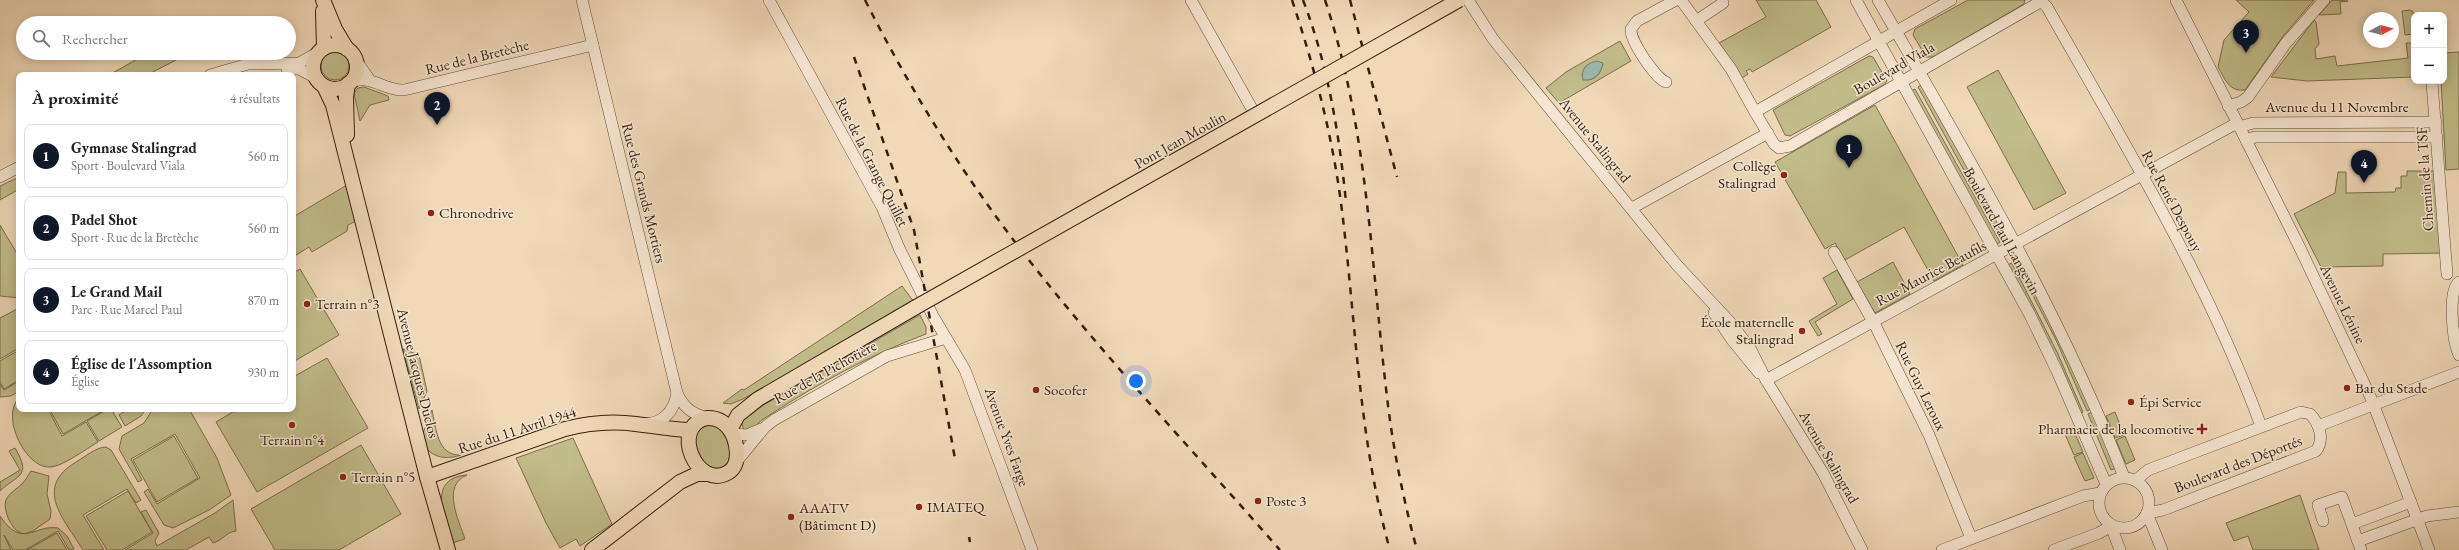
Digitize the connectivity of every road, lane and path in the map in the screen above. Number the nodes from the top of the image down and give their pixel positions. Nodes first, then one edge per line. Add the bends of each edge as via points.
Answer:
1 (323, 0) edge
2 (582, 0) edge
3 (769, 0) edge
4 (1190, 0) edge
5 (1459, 0) edge
6 (1468, 0) edge
7 (1676, 0) edge
8 (1681, 0) edge
9 (1856, 0) edge
10 (1878, 0) edge
11 (1952, 0) edge
12 (2176, 0) edge
13 (2324, 0) edge
14 (2040, 1) edge
15 (1723, 4) dead end
16 (1696, 21) junction
17 (1896, 31) junction
18 (1879, 40) junction
19 (593, 45) junction
20 (321, 50) junction
21 (351, 54) junction
22 (1919, 71) junction
23 (220, 72) edge
24 (241, 72) edge
25 (369, 79) junction
26 (1902, 81) junction
27 (320, 82) junction
28 (1666, 82) dead end
29 (350, 83) junction
30 (2432, 84) edge
31 (1755, 112) junction
32 (1256, 116) junction
33 (2234, 118) junction
34 (2436, 122) junction
35 (1768, 132) junction
36 (2437, 137) junction
37 (2246, 140) junction
38 (16, 162) edge
39 (16, 169) edge
40 (0, 170) edge
41 (2142, 176) junction
42 (0, 177) edge
43 (358, 204) junction
44 (1632, 208) junction
45 (2015, 244) junction
46 (1834, 252) dead end
47 (1997, 254) junction
48 (2447, 274) dead end
49 (2459, 282) edge
50 (1873, 321) junction
51 (946, 338) junction
52 (2459, 355) edge
53 (2459, 372) edge
54 (1766, 380) junction
55 (677, 393) junction
56 (758, 399) junction
57 (682, 404) junction
58 (2374, 405) junction
59 (709, 418) junction
60 (634, 424) junction
61 (2261, 426) junction
62 (2318, 426) junction
63 (765, 427) junction
64 (690, 430) junction
65 (731, 432) junction
66 (736, 460) junction
67 (708, 474) junction
68 (427, 477) junction
69 (2124, 477) junction
70 (2136, 480) junction
71 (2103, 489) junction
72 (2411, 502) junction
73 (2459, 512) edge
74 (2147, 513) junction
75 (2417, 519) junction
76 (2324, 521) dead end
77 (2352, 524) junction
78 (2111, 526) junction
79 (1971, 538) junction
80 (2359, 545) edge
81 (448, 550) edge
82 (592, 550) edge
83 (1032, 550) edge
84 (1862, 550) edge
85 (1942, 550) edge
86 (2054, 550) edge
87 (2120, 550) edge
88 (2162, 550) edge
89 (2429, 550) edge

1 - 20 main road
1 - 21 main road via 335,29
2 - 19 street, Rue des Grands Mortiers
3 - 51 street, Rue de la Grange Quillet via 882,208 899,248
4 - 32 street
5 - 32 main road, Pont Jean Moulin, bridge
6 - 44 street, Avenue Stalingrad via 1493,39
7 - 28 street via 1635,23 1631,29 1631,37 1638,50 1657,77
8 - 16 street
9 - 18 street, Boulevard Paul Langevin
10 - 17 street, Boulevard Paul Langevin
11 - 17 street, Boulevard Viala
12 - 33 street, Avenue Lénine
13 - 33 street via 2286,43 2248,97 2241,102
14 - 22 street, Boulevard Viala
14 - 41 street, Rue René Despouy via 2047,8
15 - 16 street
16 - 31 street via 1731,69
17 - 18 street, Boulevard Viala
17 - 22 street, Boulevard Paul Langevin
18 - 26 street, Boulevard Paul Langevin
18 - 31 street, Boulevard Viala
19 - 25 street, Rue de la Bretèche via 404,90 396,90
19 - 55 street, Rue des Grands Mortiers
20 - 21 main road via 335,45
20 - 23 street via 299,63 248,64
20 - 27 main road via 313,64
21 - 25 street
21 - 29 main road via 356,71
22 - 26 street, Boulevard Viala
22 - 45 street, Boulevard Paul Langevin
24 - 27 street via 258,68 295,69 305,71
25 - 29 street
26 - 35 street, Boulevard Viala via 1784,148 1774,144
26 - 47 street, Boulevard Paul Langevin
27 - 29 main road via 339,88
27 - 43 main road, Avenue Jacques Duclos via 331,99
29 - 43 main road, Avenue Jacques Duclos via 346,97 347,130
30 - 34 street, Chemin de la TSF
31 - 35 street, Boulevard Viala
32 - 56 main road, Pont Jean Moulin, bridge
33 - 34 street, Avenue du 11 Novembre via 2253,123
33 - 37 street, Avenue Lénine
33 - 41 street, Rue Maurice Beaufils
34 - 36 street, Chemin de la TSF
35 - 44 street
36 - 37 street, Avenue du 11 Novembre
36 - 48 street, Chemin de la TSF
37 - 58 street, Avenue Lénine
38 - 40 street
39 - 42 street
41 - 45 street, Rue Maurice Beaufils
41 - 61 street, Rue René Despouy via 2192,271
43 - 68 main road, Avenue Jacques Duclos
44 - 54 street, Avenue Stalingrad via 1747,344
45 - 47 street, Rue Maurice Beaufils
45 - 69 street, Boulevard Paul Langevin via 2073,360
46 - 50 street, Rue Guy Leroux
47 - 50 street, Rue Maurice Beaufils
47 - 71 street, Boulevard Paul Langevin via 2057,371
49 - 52 street via 2454,286 2451,296
50 - 54 street, Rue Maurice Beaufils
50 - 79 street, Rue Guy Leroux via 1928,435
51 - 63 street, Rue de la Pichotière via 887,356
51 - 83 street, Avenue Yves Farge via 971,385
53 - 58 street, Boulevard des Déportés
54 - 84 street, Avenue Stalingrad via 1824,473
55 - 57 street, Rue des Grands Mortiers
55 - 60 street via 674,407 664,418 648,424
56 - 59 main road
56 - 65 main road via 738,415
57 - 59 street via 691,412
57 - 64 street, Rue des Grands Mortiers
58 - 62 street, Boulevard des Déportés
58 - 72 street, Avenue Lénine
59 - 64 main road via 700,420
59 - 65 main road via 723,422
60 - 64 main road, Rue du 11 Avril 1944
60 - 68 main road, Rue du 11 Avril 1944 via 593,424 570,428
61 - 62 street, Boulevard des Déportés via 2306,412 2313,417
61 - 70 street, Boulevard des Déportés via 2148,470
62 - 74 street, Boulevard des Déportés via 2321,440 2316,450 2163,510
63 - 65 street via 750,435
63 - 66 street, Rue de la Pichotière
64 - 67 main road via 688,442 691,455 699,468
65 - 66 main road
66 - 67 main road via 731,471 723,475
67 - 82 main road via 697,474 680,482
68 - 81 main road, Avenue Jacques Duclos
69 - 70 street
69 - 71 street via 2113,479
70 - 74 street via 2147,492
71 - 78 street via 2100,511
71 - 79 street
72 - 75 street, Avenue Lénine
72 - 77 street
73 - 75 street
74 - 78 street via 2132,526
74 - 88 street
75 - 80 street
75 - 89 street, Avenue Lénine
76 - 77 street via 2318,505 2342,497
77 - 80 street
78 - 86 street via 2099,534
78 - 87 street
79 - 85 street

